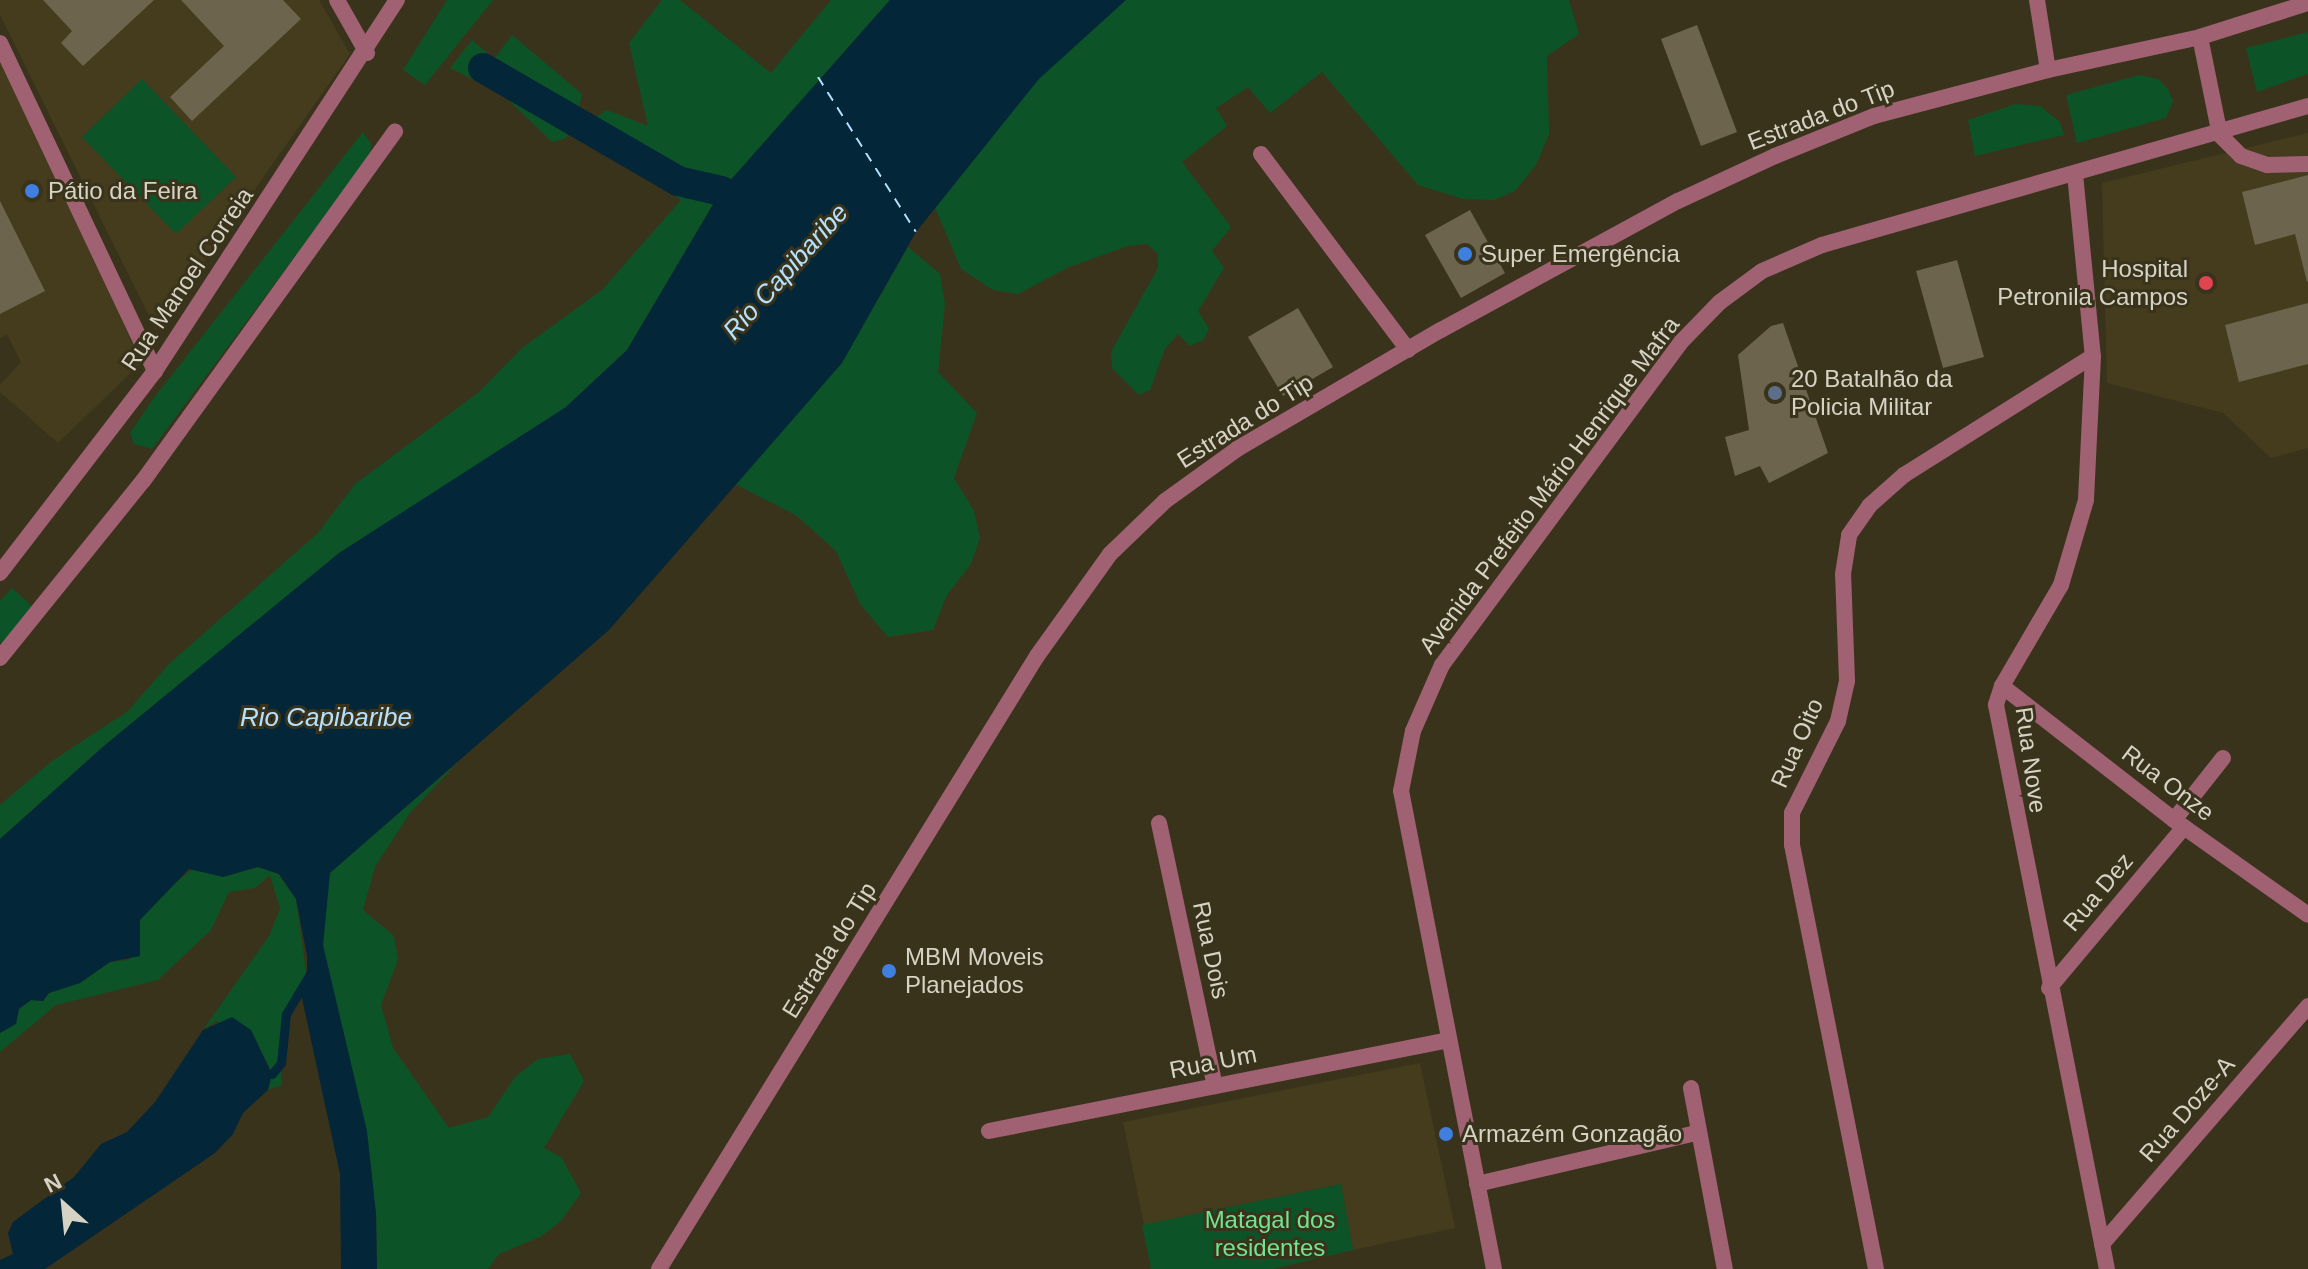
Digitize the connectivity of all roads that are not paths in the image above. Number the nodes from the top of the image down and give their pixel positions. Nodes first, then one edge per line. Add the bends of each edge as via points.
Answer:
1 (337, 0) edge
2 (397, 0) edge
3 (2037, 0) edge
4 (2308, 3) edge
5 (2200, 37) junction
6 (0, 43) edge
7 (367, 53) junction
8 (2048, 70) junction
9 (2308, 106) edge
10 (395, 131) dead end
11 (2220, 135) junction
12 (1261, 154) dead end
13 (2308, 164) edge
14 (2075, 174) junction
15 (1408, 350) junction
16 (2093, 356) junction
17 (155, 371) junction
18 (0, 573) edge
19 (0, 658) edge
20 (2002, 686) junction
21 (2223, 758) dead end
22 (1159, 823) dead end
23 (2179, 824) junction
24 (2308, 915) edge
25 (2049, 988) junction
26 (2308, 1006) edge
27 (1447, 1040) junction
28 (1215, 1086) junction
29 (1691, 1088) dead end
30 (989, 1131) dead end
31 (1697, 1133) junction
32 (1477, 1184) junction
33 (2102, 1244) junction
34 (659, 1269) edge
35 (1494, 1269) edge
36 (1725, 1269) edge
37 (1876, 1269) edge
38 (2107, 1269) edge

1 - 7 street
2 - 7 street, Rua Manoel Correia
3 - 8 street
4 - 5 street, Estrada do Tip
5 - 8 street, Estrada do Tip
5 - 11 street
6 - 17 street
7 - 17 street, Rua Manoel Correia
8 - 15 street, Estrada do Tip via 1874,116 1775,156 1678,201
9 - 11 street, Avenida Prefeito Mário Henrique Mafra
10 - 19 street via 143,481
11 - 13 street via 2241,156 2267,165
11 - 14 street, Avenida Prefeito Mário Henrique Mafra
12 - 15 street
14 - 16 street, Rua Nove
14 - 27 street, Avenida Prefeito Mário Henrique Mafra via 1822,245 1762,271 1720,302 1680,343 1442,665 1413,731 1401,791
15 - 34 street, Estrada do Tip via 1237,449 1165,501 1110,554 1037,656
16 - 20 street, Rua Nove via 2086,500 2061,585
16 - 37 street, Rua Oito via 1904,475 1869,506 1849,535 1843,574 1847,681 1838,721 1792,813 1792,845
17 - 18 street, Rua Manoel Correia
20 - 23 street, Rua Onze
20 - 25 street, Rua Nove via 1996,705 1998,732
21 - 23 street, Rua Dez
22 - 28 street, Rua Dois
23 - 24 street, Rua Onze
23 - 25 street, Rua Dez
25 - 33 street, Rua Nove
26 - 33 street, Rua Doze-A
27 - 28 street, Rua Um
27 - 32 street, Avenida Prefeito Mário Henrique Mafra
28 - 30 street, Rua Um
29 - 31 street
31 - 32 street
31 - 36 street
32 - 35 street, Avenida Prefeito Mário Henrique Mafra
33 - 38 street, Rua Nove

